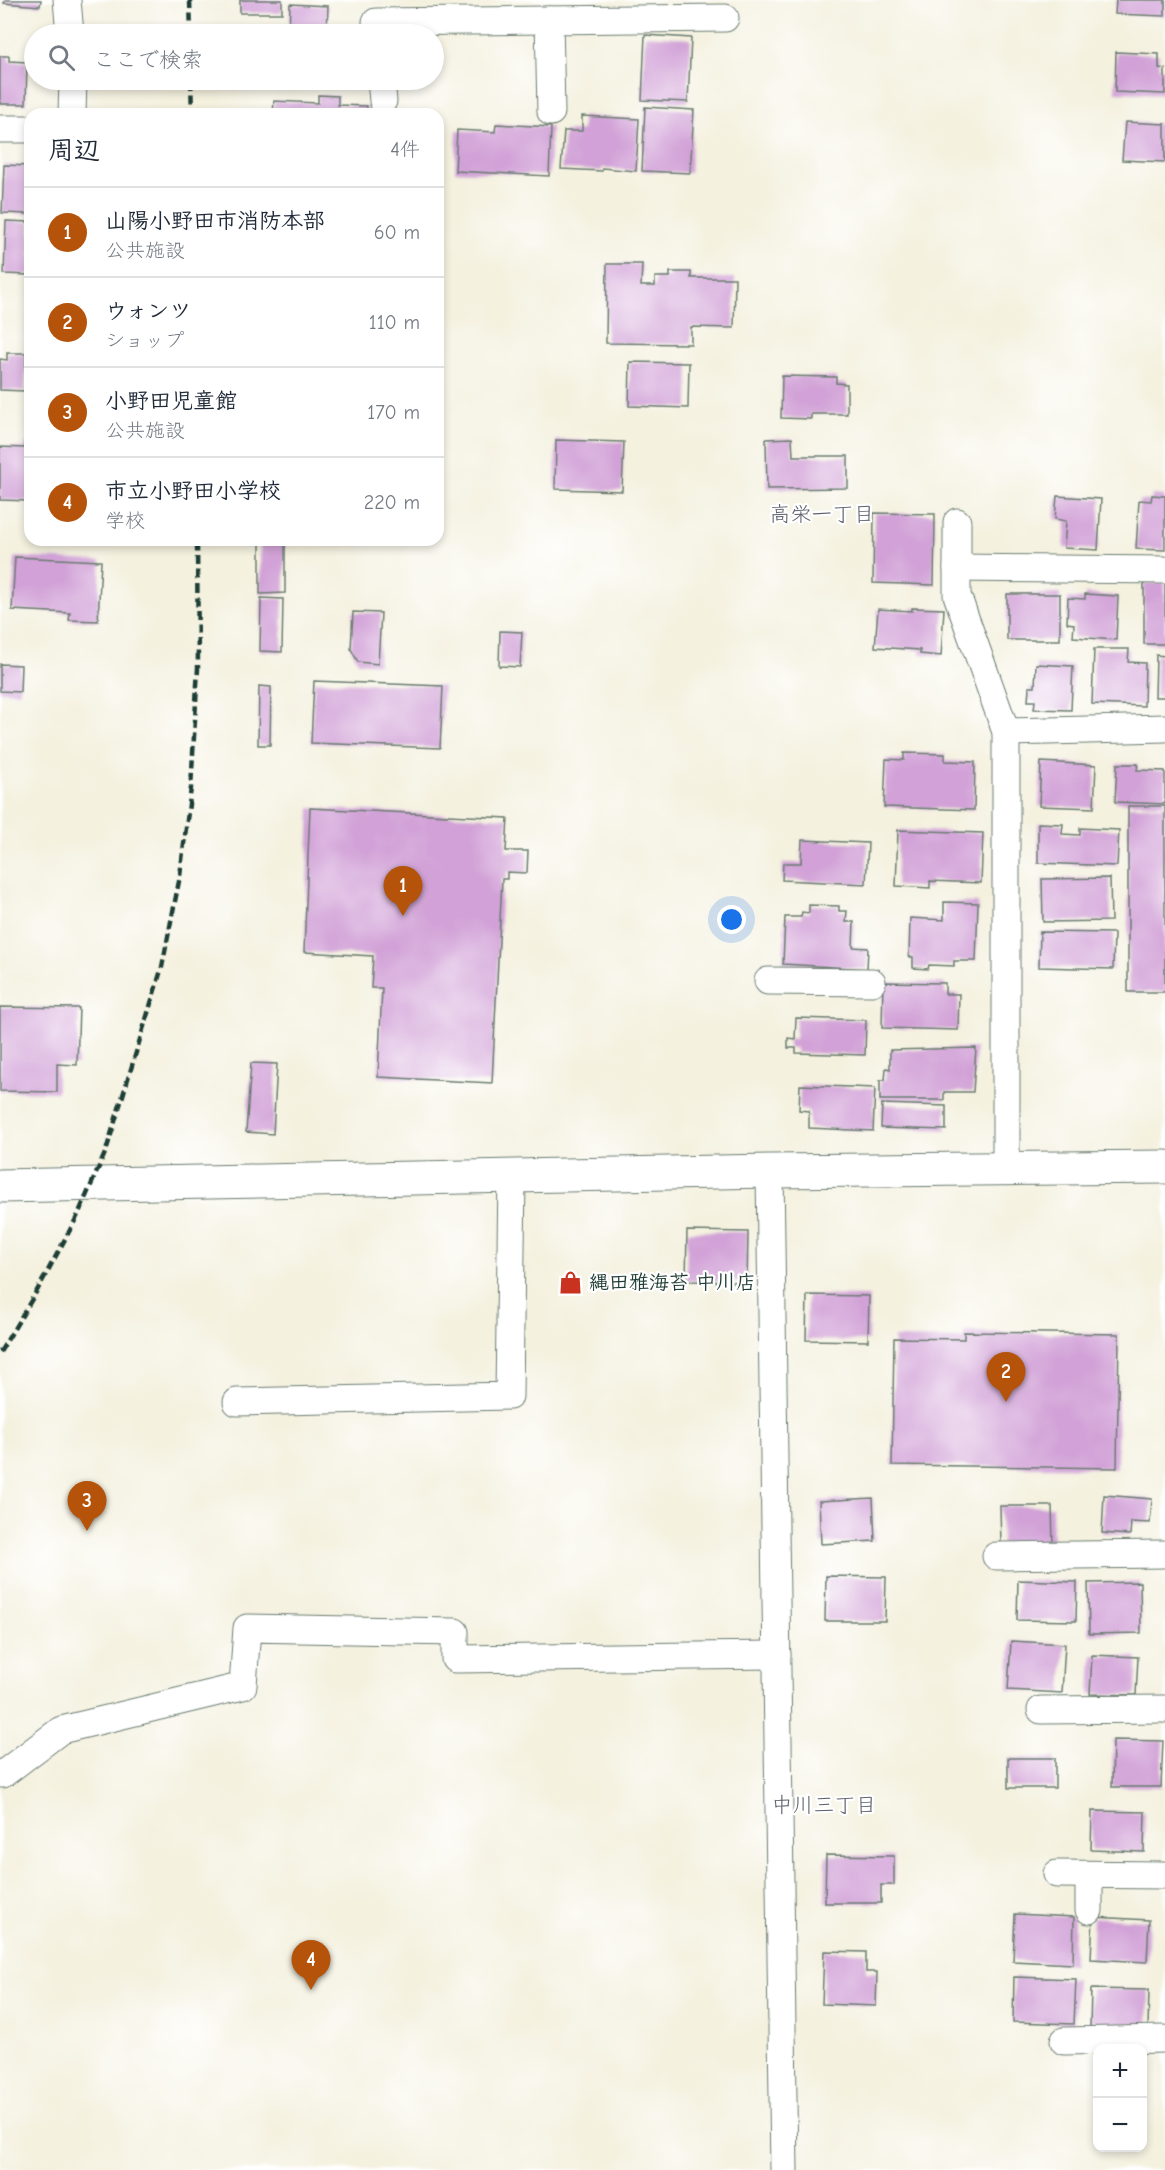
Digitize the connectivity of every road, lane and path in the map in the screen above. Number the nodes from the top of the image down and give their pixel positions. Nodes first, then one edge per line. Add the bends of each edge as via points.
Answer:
1 (67, 0) edge
2 (725, 18) dead end
3 (376, 19) edge
4 (549, 20) junction
5 (69, 24) edge
6 (73, 90) edge
7 (72, 108) edge
8 (551, 112) dead end
9 (0, 129) edge
10 (24, 129) edge
11 (957, 522) dead end
12 (957, 568) junction
13 (1165, 570) edge
14 (1165, 728) edge
15 (1006, 732) junction
16 (768, 981) dead end
17 (872, 982) dead end
18 (1165, 1167) edge
19 (1006, 1169) junction
20 (770, 1171) junction
21 (512, 1177) junction
22 (0, 1186) edge
23 (237, 1402) dead end
24 (1165, 1554) edge
25 (996, 1556) dead end
26 (777, 1656) junction
27 (1165, 1709) edge
28 (1041, 1710) dead end
29 (0, 1774) edge
30 (1057, 1874) dead end
31 (1089, 1875) junction
32 (1165, 1875) edge
33 (1089, 1910) dead end
34 (1165, 2039) edge
35 (1064, 2041) dead end
36 (784, 2170) edge

1 - 5 street
2 - 4 street
3 - 4 street
4 - 8 street
6 - 7 street
9 - 10 street
11 - 12 street
12 - 13 street
12 - 15 street via 957,595
14 - 15 street
15 - 19 street
16 - 17 street
18 - 19 street
19 - 20 street
20 - 21 street
20 - 26 street
21 - 22 street
21 - 23 street via 509,1396
24 - 25 street
26 - 29 street via 455,1659 454,1632 247,1628 243,1686 61,1730
26 - 36 street
27 - 28 street
30 - 31 street
31 - 32 street
31 - 33 street
34 - 35 street

